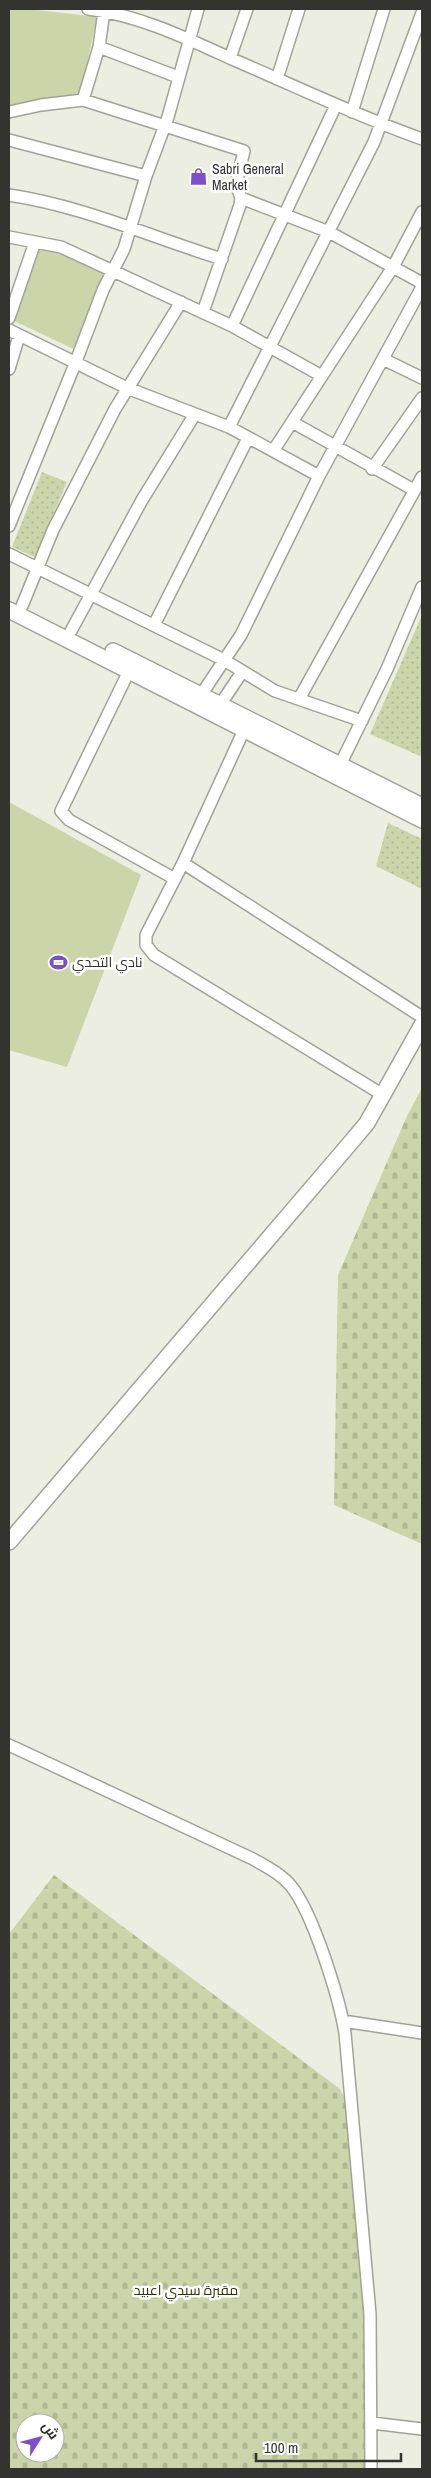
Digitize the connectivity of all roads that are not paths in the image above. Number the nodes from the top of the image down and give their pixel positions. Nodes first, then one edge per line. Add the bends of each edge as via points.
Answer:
1 (88, 9) edge
2 (198, 9) edge
3 (246, 9) edge
4 (299, 9) edge
5 (384, 9) edge
6 (104, 11) junction
7 (422, 13) edge
8 (189, 39) junction
9 (99, 47) junction
10 (230, 58) junction
11 (178, 77) junction
12 (277, 79) junction
13 (83, 100) junction
14 (336, 105) junction
15 (9, 112) edge
16 (352, 112) junction
17 (382, 125) junction
18 (164, 127) junction
19 (422, 139) edge
20 (9, 140) edge
21 (146, 176) junction
22 (9, 195) edge
23 (241, 198) junction
24 (422, 212) edge
25 (284, 215) junction
26 (131, 228) junction
27 (329, 232) junction
28 (9, 238) edge
29 (35, 242) junction
30 (222, 259) junction
31 (393, 267) junction
32 (112, 270) junction
33 (422, 285) edge
34 (181, 302) junction
35 (203, 312) junction
36 (9, 318) edge
37 (232, 326) junction
38 (14, 333) edge
39 (271, 348) junction
40 (383, 359) junction
41 (75, 364) junction
42 (9, 370) edge
43 (322, 376) junction
44 (422, 378) edge
45 (128, 388) junction
46 (422, 398) edge
47 (195, 414) junction
48 (292, 422) junction
49 (229, 428) junction
50 (248, 438) junction
51 (335, 446) junction
52 (273, 451) junction
53 (372, 469) junction
54 (319, 476) junction
55 (422, 476) edge
56 (414, 490) junction
57 (9, 526) edge
58 (9, 554) edge
59 (39, 568) junction
60 (422, 587) edge
61 (92, 593) junction
62 (20, 610) edge
63 (9, 618) edge
64 (154, 625) junction
65 (71, 631) junction
66 (224, 660) junction
67 (129, 671) junction
68 (242, 672) junction
69 (200, 695) junction
70 (299, 700) junction
71 (220, 705) junction
72 (362, 721) junction
73 (244, 730) junction
74 (340, 765) junction
75 (422, 806) edge
76 (422, 820) edge
77 (183, 863) junction
78 (175, 879) junction
79 (422, 1017) edge
80 (422, 1025) edge
81 (383, 1095) junction
82 (9, 1542) edge
83 (9, 1745) edge
84 (343, 2022) junction
85 (422, 2034) edge
86 (372, 2423) junction
87 (422, 2428) edge
88 (371, 2469) edge

1 - 6 street
2 - 8 street
3 - 10 street
4 - 12 street
5 - 16 street
6 - 8 street
6 - 9 street
7 - 17 street
8 - 10 street
8 - 11 street
9 - 11 street
9 - 13 street
10 - 12 street
11 - 18 street
12 - 14 street
13 - 15 street
13 - 18 street
14 - 16 street
14 - 25 street
16 - 17 street
17 - 19 street
17 - 27 street
18 - 21 street
18 - 23 street via 242,149 245,154 236,188
20 - 21 street
21 - 26 street
22 - 26 street via 71,207
23 - 25 street
23 - 30 street
24 - 31 street
25 - 27 street
25 - 37 street
26 - 30 street
26 - 32 street
27 - 31 street
27 - 39 street
28 - 29 street
29 - 32 street via 61,247
29 - 36 street
30 - 35 street
31 - 33 street
31 - 43 street
32 - 34 street
32 - 41 street
33 - 40 street
34 - 35 street
34 - 45 street
35 - 37 street
37 - 39 street
38 - 41 street
38 - 42 street
39 - 43 street
39 - 49 street
40 - 44 street
40 - 51 street
41 - 45 street
41 - 57 street
43 - 48 street
45 - 47 street
45 - 59 street via 53,530
46 - 53 street
47 - 49 street
47 - 61 street via 142,500
48 - 51 street
48 - 52 street
49 - 50 street
50 - 52 street
50 - 64 street
51 - 53 street
51 - 54 street
52 - 54 street
53 - 56 street
54 - 66 street via 241,635
55 - 56 street
56 - 70 street
58 - 59 street
59 - 61 street
59 - 62 street
60 - 72 street
61 - 64 street
61 - 65 street
62 - 63 main road
62 - 65 main road
62 - 67 main road
64 - 66 street
65 - 69 main road
66 - 68 street
66 - 69 street
67 - 73 main road
67 - 78 street via 61,810 74,824
68 - 70 street via 275,691
68 - 71 street
69 - 71 main road
70 - 72 street
71 - 74 main road
72 - 74 street
73 - 76 main road
73 - 77 street
74 - 75 main road
77 - 78 street
77 - 79 street
78 - 81 street via 146,935 148,949
80 - 81 main road
81 - 82 main road via 367,1123 346,1149
83 - 84 street via 254,1859 281,1876 306,1910
84 - 85 street
84 - 86 street via 368,2278
86 - 87 street
86 - 88 street

